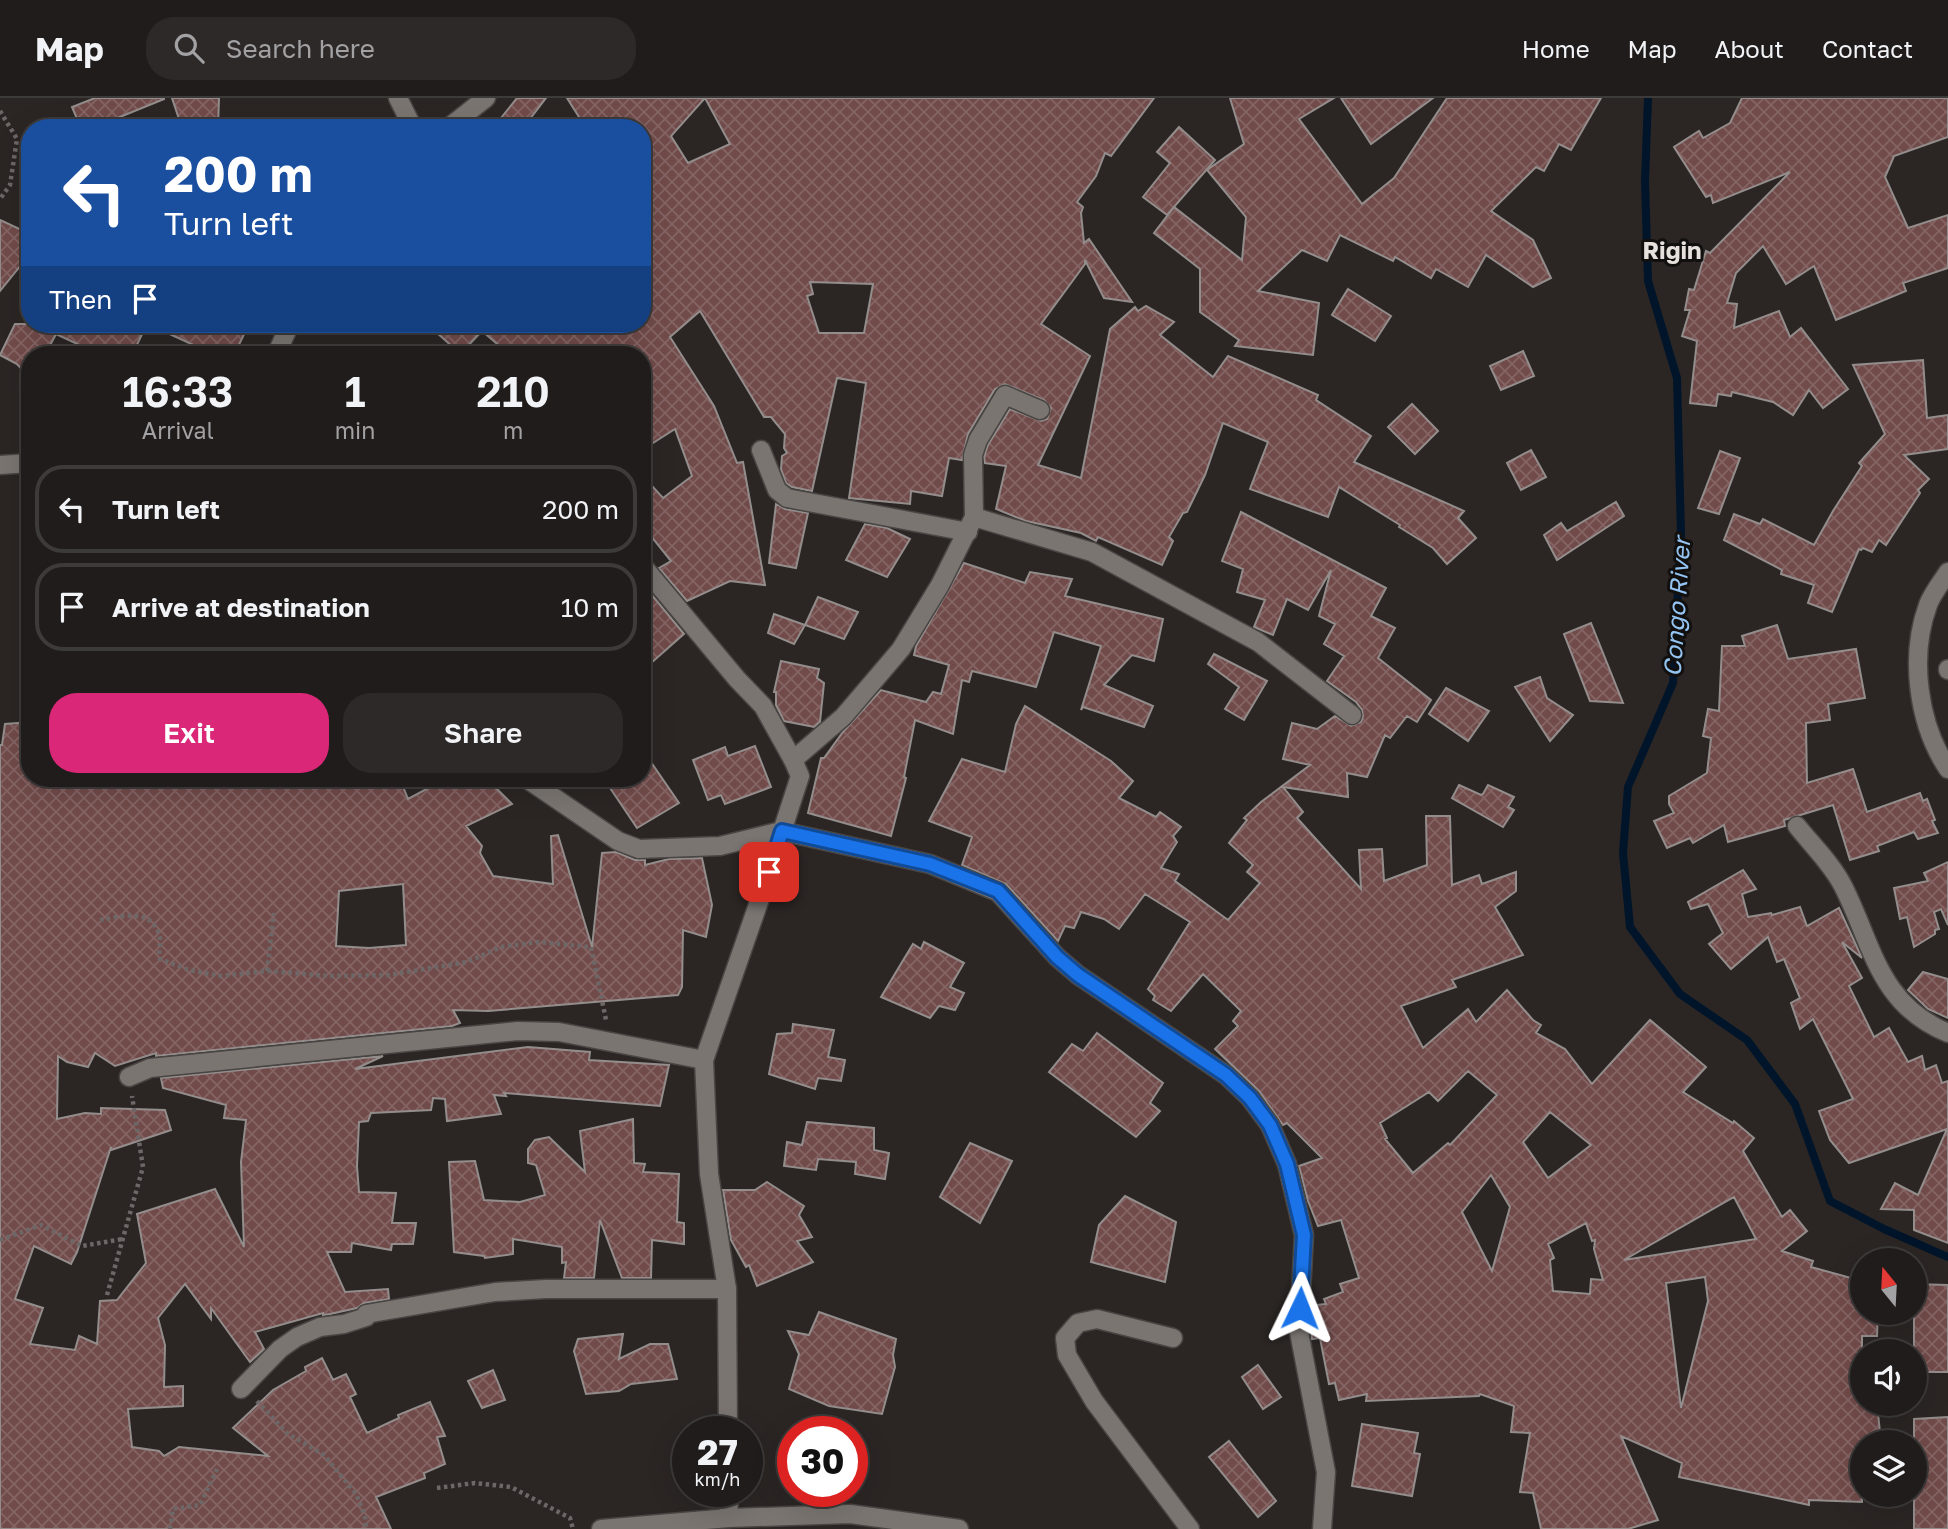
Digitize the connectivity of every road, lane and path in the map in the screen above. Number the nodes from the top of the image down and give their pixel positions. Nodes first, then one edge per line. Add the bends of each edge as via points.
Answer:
1 (398, 98) edge
2 (486, 98) edge
3 (0, 111) edge
4 (408, 119) edge
5 (459, 119) edge
6 (0, 199) edge
7 (1040, 410) dead end
8 (761, 450) dead end
9 (21, 464) edge
10 (0, 465) edge
11 (971, 524) junction
12 (1948, 572) edge
13 (651, 576) edge
14 (1352, 715) dead end
15 (793, 760) junction
16 (1948, 769) edge
17 (539, 787) edge
18 (1797, 826) dead end
19 (782, 831) junction
20 (274, 913) dead end
21 (100, 920) dead end
22 (267, 971) junction
23 (607, 1022) dead end
24 (1948, 1033) edge
25 (704, 1060) junction
26 (129, 1077) joint
27 (123, 1239) junction
28 (0, 1240) edge
29 (727, 1289) junction
30 (107, 1295) dead end
31 (1173, 1338) dead end
32 (241, 1389) joint
33 (728, 1416) edge
34 (218, 1467) dead end
35 (438, 1488) dead end
36 (729, 1507) edge
37 (729, 1518) junction
38 (170, 1529) edge
39 (366, 1529) edge
40 (573, 1529) edge
41 (601, 1529) edge
42 (959, 1529) edge
43 (1190, 1529) edge
44 (1322, 1529) edge

1 - 4 street
2 - 5 street
3 - 6 path via 17,139 10,184
7 - 11 street via 1004,395 973,455
8 - 11 street via 778,490 787,498
9 - 10 street
11 - 14 street via 1091,552 1258,642
11 - 15 street via 901,649 843,717
12 - 16 street via 1928,603 1918,668 1923,712
13 - 15 street via 763,706
15 - 19 street via 800,776
17 - 19 street via 618,841 639,849 720,846
18 - 24 street via 1842,884 1879,971 1896,996 1933,1027
19 - 25 street
19 - 44 street via 930,864 998,891 1078,975 1226,1075 1250,1098 1270,1125 1287,1164 1304,1235 1299,1332 1326,1472
20 - 22 path
21 - 22 path via 145,916 156,926 160,959 189,970 220,976
22 - 23 path via 389,975 467,962 501,947 539,942 591,947
25 - 26 street via 559,1032 518,1031 150,1068
25 - 29 street via 709,1174
26 - 27 path via 143,1167
27 - 28 path via 82,1246 41,1225
27 - 30 path
29 - 32 street via 495,1292 366,1314 297,1337
29 - 33 street
31 - 43 street via 1097,1319 1079,1323 1065,1338 1067,1355 1094,1401
32 - 39 path via 287,1433 324,1455 356,1494
34 - 38 path via 200,1505 173,1509
35 - 40 path via 475,1483 511,1487 570,1518
36 - 37 street
37 - 41 street
37 - 42 street via 850,1514

